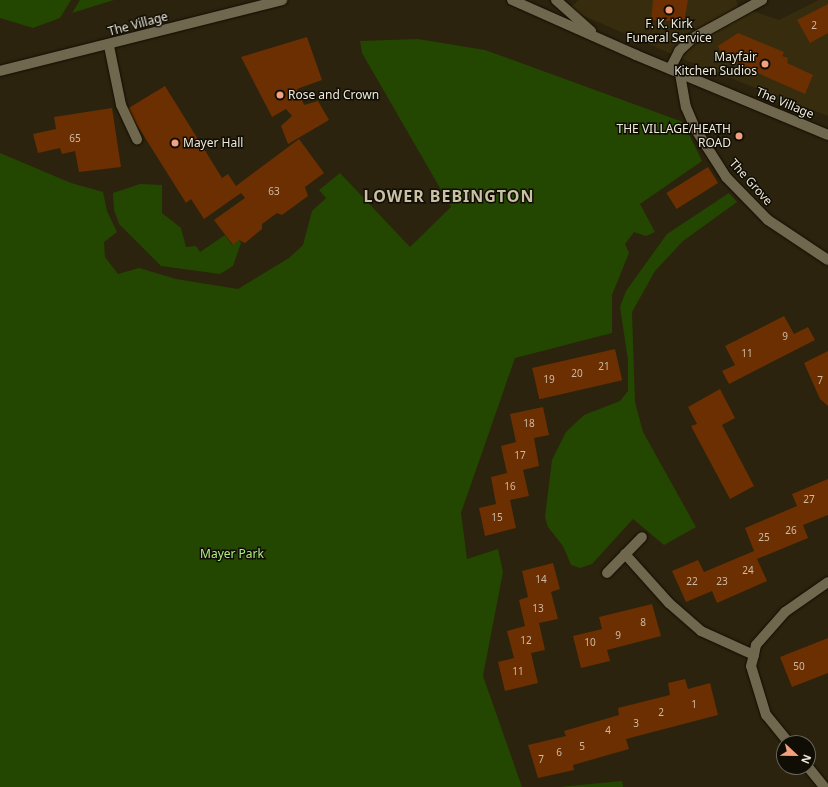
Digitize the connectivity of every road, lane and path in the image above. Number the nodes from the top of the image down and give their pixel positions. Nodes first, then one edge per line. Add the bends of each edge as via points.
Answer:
1 (282, 0) edge
2 (512, 0) edge
3 (556, 0) edge
4 (762, 0) edge
5 (600, 39) junction
6 (109, 46) junction
7 (670, 69) junction
8 (0, 71) edge
9 (680, 74) junction
10 (828, 135) edge
11 (137, 139) dead end
12 (828, 260) edge
13 (642, 537) dead end
14 (625, 554) junction
15 (607, 573) dead end
16 (828, 582) edge
17 (754, 655) junction
18 (782, 735) edge
19 (814, 775) edge
20 (824, 787) edge

1 - 6 main road, The Village
2 - 5 main road, The Village
3 - 5 main road, The Village
4 - 7 main road via 693,38 680,51
5 - 7 main road, The Village
6 - 8 main road, The Village
6 - 11 main road via 121,105
7 - 9 main road, The Village
9 - 10 main road, The Village
9 - 12 main road, The Grove via 686,107 696,130 726,177 768,220
13 - 14 main road
14 - 15 main road
14 - 17 main road via 670,603 702,631
16 - 17 main road via 785,612 756,645
17 - 18 main road via 751,666 766,715
19 - 20 main road

